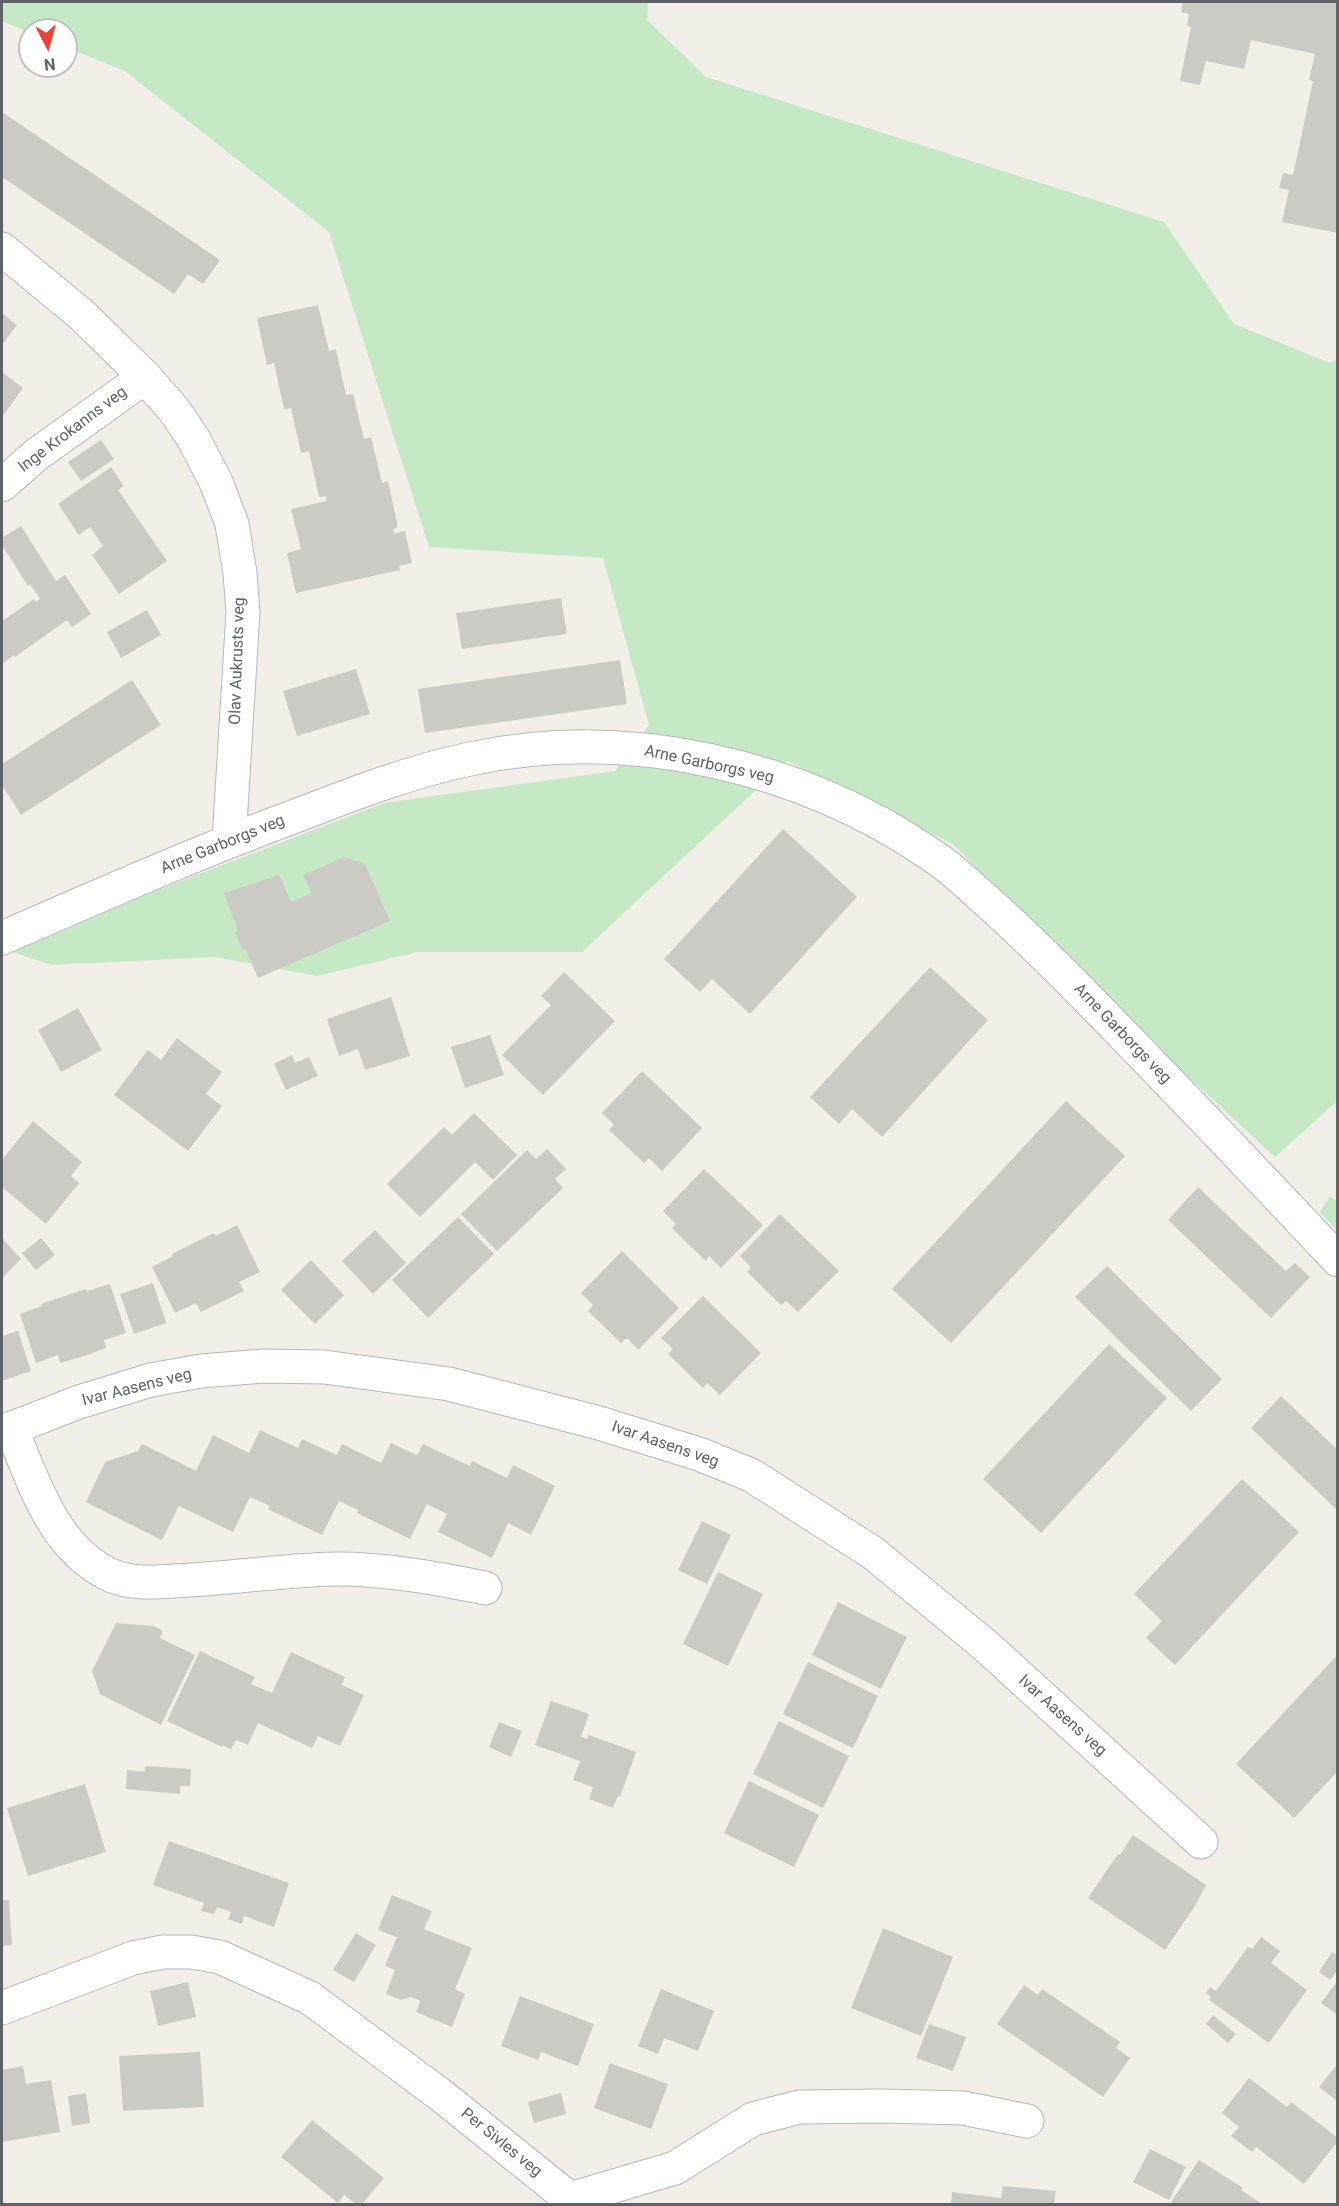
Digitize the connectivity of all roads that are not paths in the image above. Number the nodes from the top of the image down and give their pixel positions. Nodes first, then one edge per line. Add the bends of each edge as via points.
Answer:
1 (2, 249) edge
2 (145, 377) junction
3 (2, 485) edge
4 (229, 841) junction
5 (2, 938) edge
6 (1338, 1260) edge
7 (6, 1430) edge
8 (485, 1588) dead end
9 (1201, 1842) dead end
10 (2, 2008) edge
11 (1027, 2121) dead end
12 (573, 2202) edge

1 - 2 street, Olav Aukrusts veg via 82,315
2 - 3 street, Inge Krokanns veg
2 - 4 street, Olav Aukrusts veg via 193,438 232,524 243,612
4 - 5 street, Arne Garborgs veg
4 - 6 street, Arne Garborgs veg via 406,775 533,748 627,748 738,768 804,788 904,836 937,858 1003,915 1200,1113
7 - 8 street, Ivar Aasens veg via 42,1503 66,1540 91,1563 122,1579 157,1582 360,1570 412,1574
7 - 9 street, Ivar Aasens veg via 151,1380 263,1366 324,1367 449,1384 699,1454 751,1475 873,1553 986,1646
10 - 12 street, Per Sivles veg via 133,1958 163,1952 220,1957 310,1998 442,2096
11 - 12 street, Per Sivles veg via 963,2108 800,2107 753,2119 675,2168

